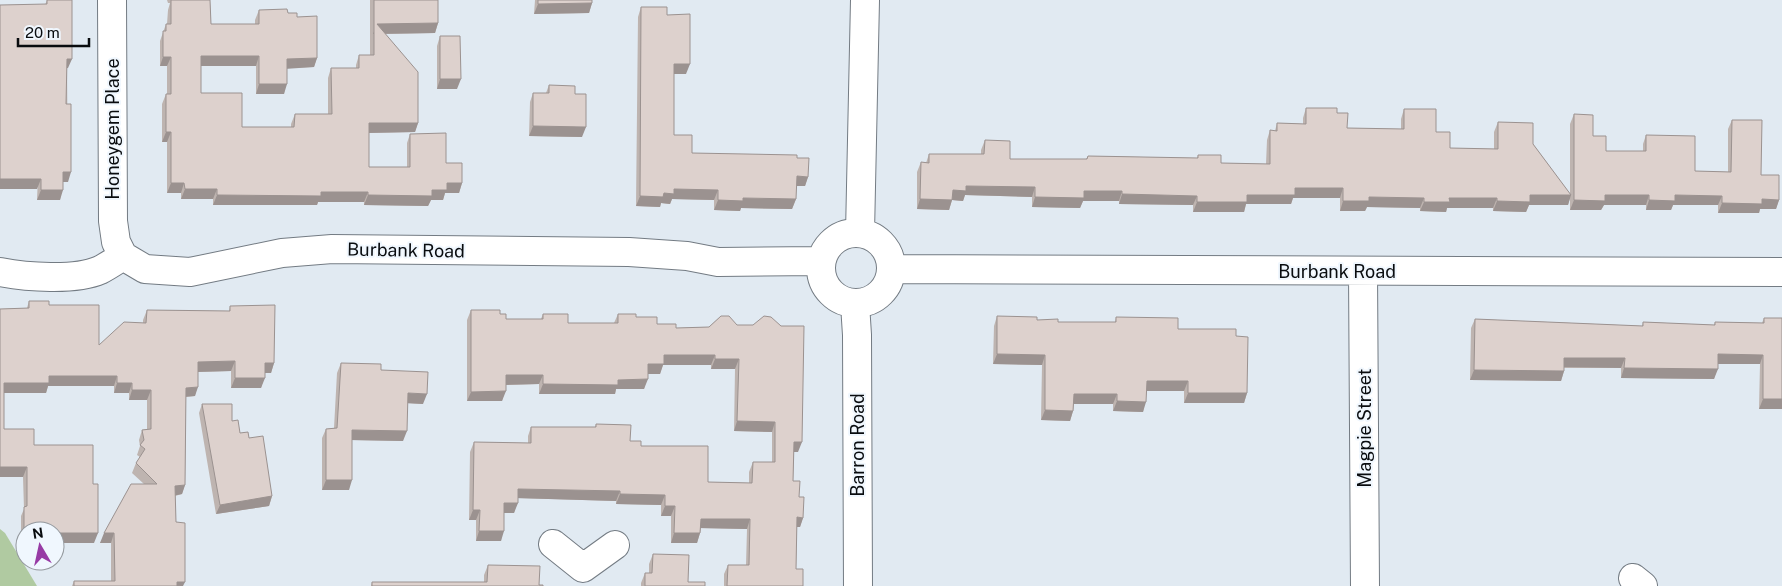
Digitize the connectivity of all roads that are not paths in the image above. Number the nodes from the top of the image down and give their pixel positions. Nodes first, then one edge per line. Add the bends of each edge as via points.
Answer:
1 (112, 0) edge
2 (865, 0) edge
3 (860, 233) junction
4 (123, 256) junction
5 (821, 261) junction
6 (892, 269) junction
7 (1363, 271) junction
8 (0, 272) edge
9 (1782, 272) edge
10 (855, 304) junction
11 (553, 544) dead end
12 (615, 546) dead end
13 (583, 577) edge
14 (858, 586) edge
15 (1365, 586) edge

1 - 4 street, Honeygem Place via 113,221 116,242
2 - 3 street
3 - 5 street via 840,237 828,247
3 - 6 street via 875,238 886,249
4 - 5 street, Burbank Road via 145,269 190,272 282,253 332,249 629,252 736,263
4 - 8 street via 99,270 74,276
5 - 10 street via 823,281 828,290 845,302
6 - 7 street, Burbank Road
6 - 10 street via 884,290 866,302
7 - 9 street, Burbank Road
7 - 15 street, Magpie Street
10 - 14 street, Barron Road
11 - 13 street
12 - 13 street

